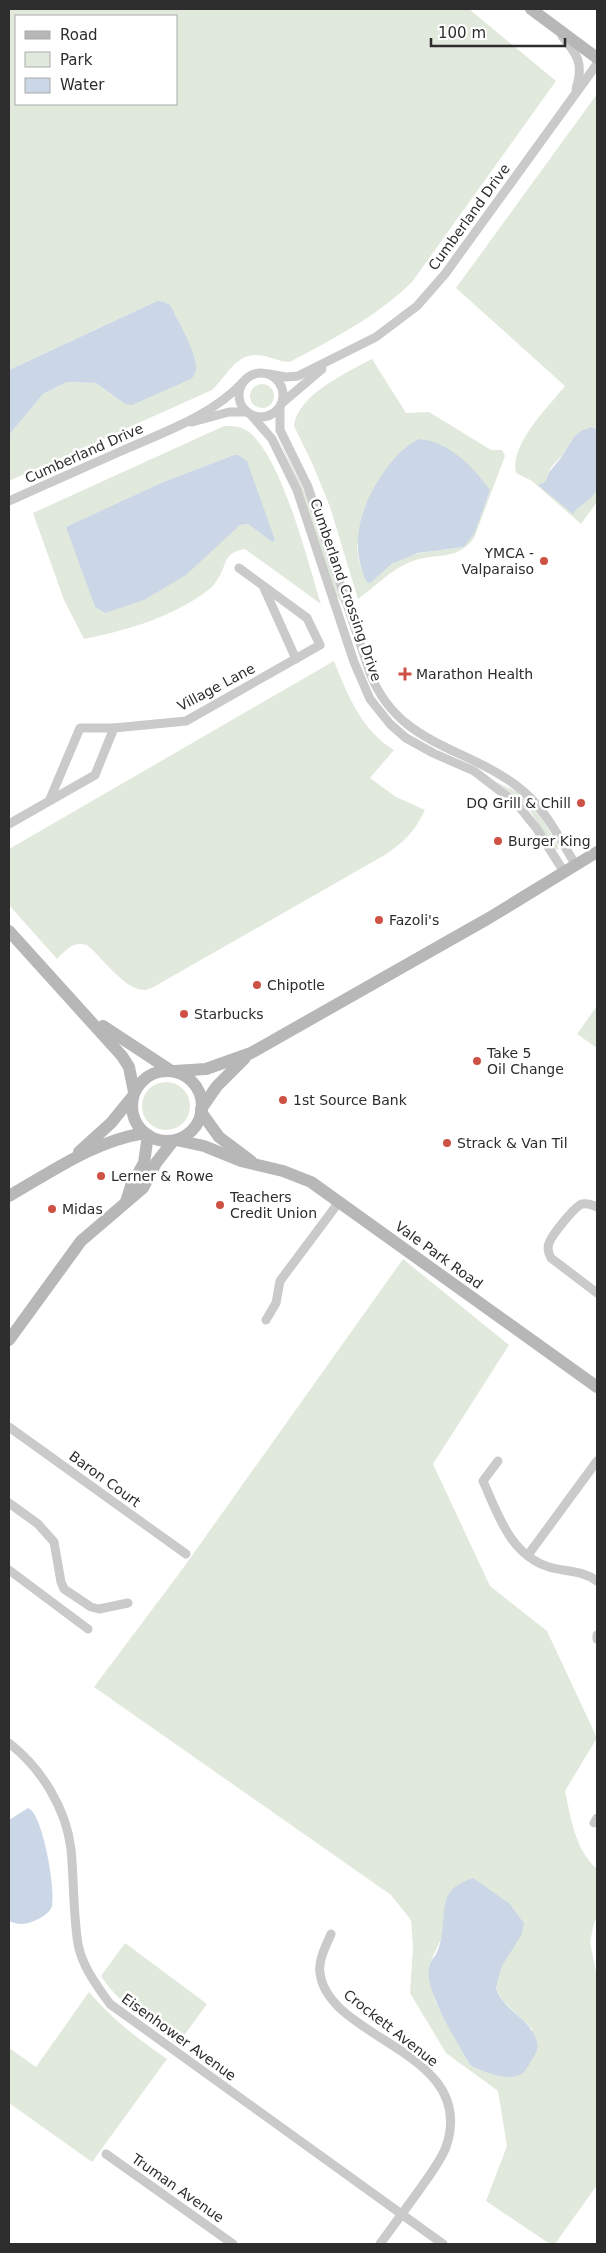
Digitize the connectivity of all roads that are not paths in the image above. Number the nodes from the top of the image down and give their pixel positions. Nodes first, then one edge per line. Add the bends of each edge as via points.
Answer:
1 (531, 9) edge
2 (550, 22) junction
3 (597, 58) edge
4 (597, 64) edge
5 (574, 97) junction
6 (336, 358) junction
7 (269, 374) junction
8 (243, 382) junction
9 (281, 405) junction
10 (250, 414) junction
11 (171, 429) junction
12 (9, 501) edge
13 (239, 568) dead end
14 (264, 588) junction
15 (296, 659) junction
16 (114, 728) junction
17 (50, 799) junction
18 (9, 824) edge
19 (597, 852) edge
20 (576, 865) junction
21 (564, 872) junction
22 (9, 931) edge
23 (86, 1015) junction
24 (251, 1053) junction
25 (172, 1071) junction
26 (134, 1094) junction
27 (201, 1110) junction
28 (146, 1134) junction
29 (175, 1140) junction
30 (71, 1159) junction
31 (255, 1164) junction
32 (9, 1196) edge
33 (126, 1202) junction
34 (339, 1202) junction
35 (597, 1207) edge
36 (597, 1293) edge
37 (266, 1320) dead end
38 (9, 1340) edge
39 (597, 1387) edge
40 (9, 1426) edge
41 (498, 1461) dead end
42 (597, 1461) edge
43 (9, 1503) edge
44 (186, 1554) dead end
45 (528, 1555) junction
46 (9, 1570) edge
47 (597, 1581) edge
48 (128, 1603) dead end
49 (88, 1629) dead end
50 (597, 1634) edge
51 (597, 1639) edge
52 (9, 1743) edge
53 (331, 1934) dead end
54 (106, 2154) dead end
55 (401, 2215) junction
56 (233, 2244) edge
57 (380, 2244) edge
58 (443, 2244) edge

1 - 2 main road
2 - 3 main road
2 - 5 street via 580,65
4 - 5 street, Cumberland Drive
5 - 6 street, Cumberland Drive via 417,306 376,337
6 - 7 street, Cumberland Drive via 298,376
6 - 9 street, Cumberland Drive via 298,387
7 - 8 street via 255,374
7 - 9 street via 282,384
8 - 10 street via 239,396 243,408
8 - 11 street, Cumberland Drive via 215,405
9 - 10 street via 270,416
9 - 20 street, Cumberland Crossing Drive via 280,430 308,487 379,693 399,717 418,732 444,748 491,769 523,791 547,819
10 - 11 street, Cumberland Drive via 229,412
10 - 21 street, Cumberland Crossing Drive via 272,439 297,490 354,662 370,699 406,738 474,772 517,804
11 - 12 street, Cumberland Drive
13 - 14 street, Village Lane
14 - 15 street, Village Lane
14 - 15 street, Village Lane via 308,618 320,645
15 - 16 street, Village Lane via 186,721
16 - 17 street via 95,775
16 - 17 street, Village Lane via 80,728
17 - 18 street
19 - 20 main road
20 - 21 main road
21 - 24 main road
22 - 23 main road
23 - 25 main road
23 - 26 main road via 124,1059
24 - 25 main road via 206,1069
24 - 27 main road via 216,1086
25 - 26 main road via 150,1075
25 - 27 main road via 195,1086
26 - 28 main road via 135,1119
26 - 30 main road via 111,1123
27 - 29 main road via 193,1129
27 - 31 main road, Vale Park Road via 219,1137
28 - 29 main road via 160,1140
28 - 30 main road via 115,1139
28 - 33 main road via 144,1162
29 - 31 main road, Vale Park Road via 204,1146
29 - 33 main road via 156,1163 144,1188
30 - 32 main road
31 - 34 main road, Vale Park Road via 304,1180
33 - 38 main road via 81,1241
34 - 37 street via 280,1281 276,1303
34 - 39 main road, Vale Park Road
35 - 36 street via 583,1204 574,1210 549,1243 548,1251 550,1258
40 - 44 street, Baron Court
41 - 45 street via 483,1481 507,1534
42 - 45 street
43 - 48 street via 38,1524 54,1542 64,1589 99,1609
45 - 47 street via 548,1567 584,1573
46 - 49 street
50 - 51 street
52 - 55 street, Eisenhower Avenue via 46,1782 63,1820 70,1846 78,1945 87,1969 110,2004
53 - 55 street, Crockett Avenue via 320,1966 321,1978 330,1997 343,2010 424,2067 439,2086 449,2112 449,2135 441,2158
54 - 56 street, Truman Avenue
55 - 57 street, Crockett Avenue
55 - 58 street, Eisenhower Avenue

